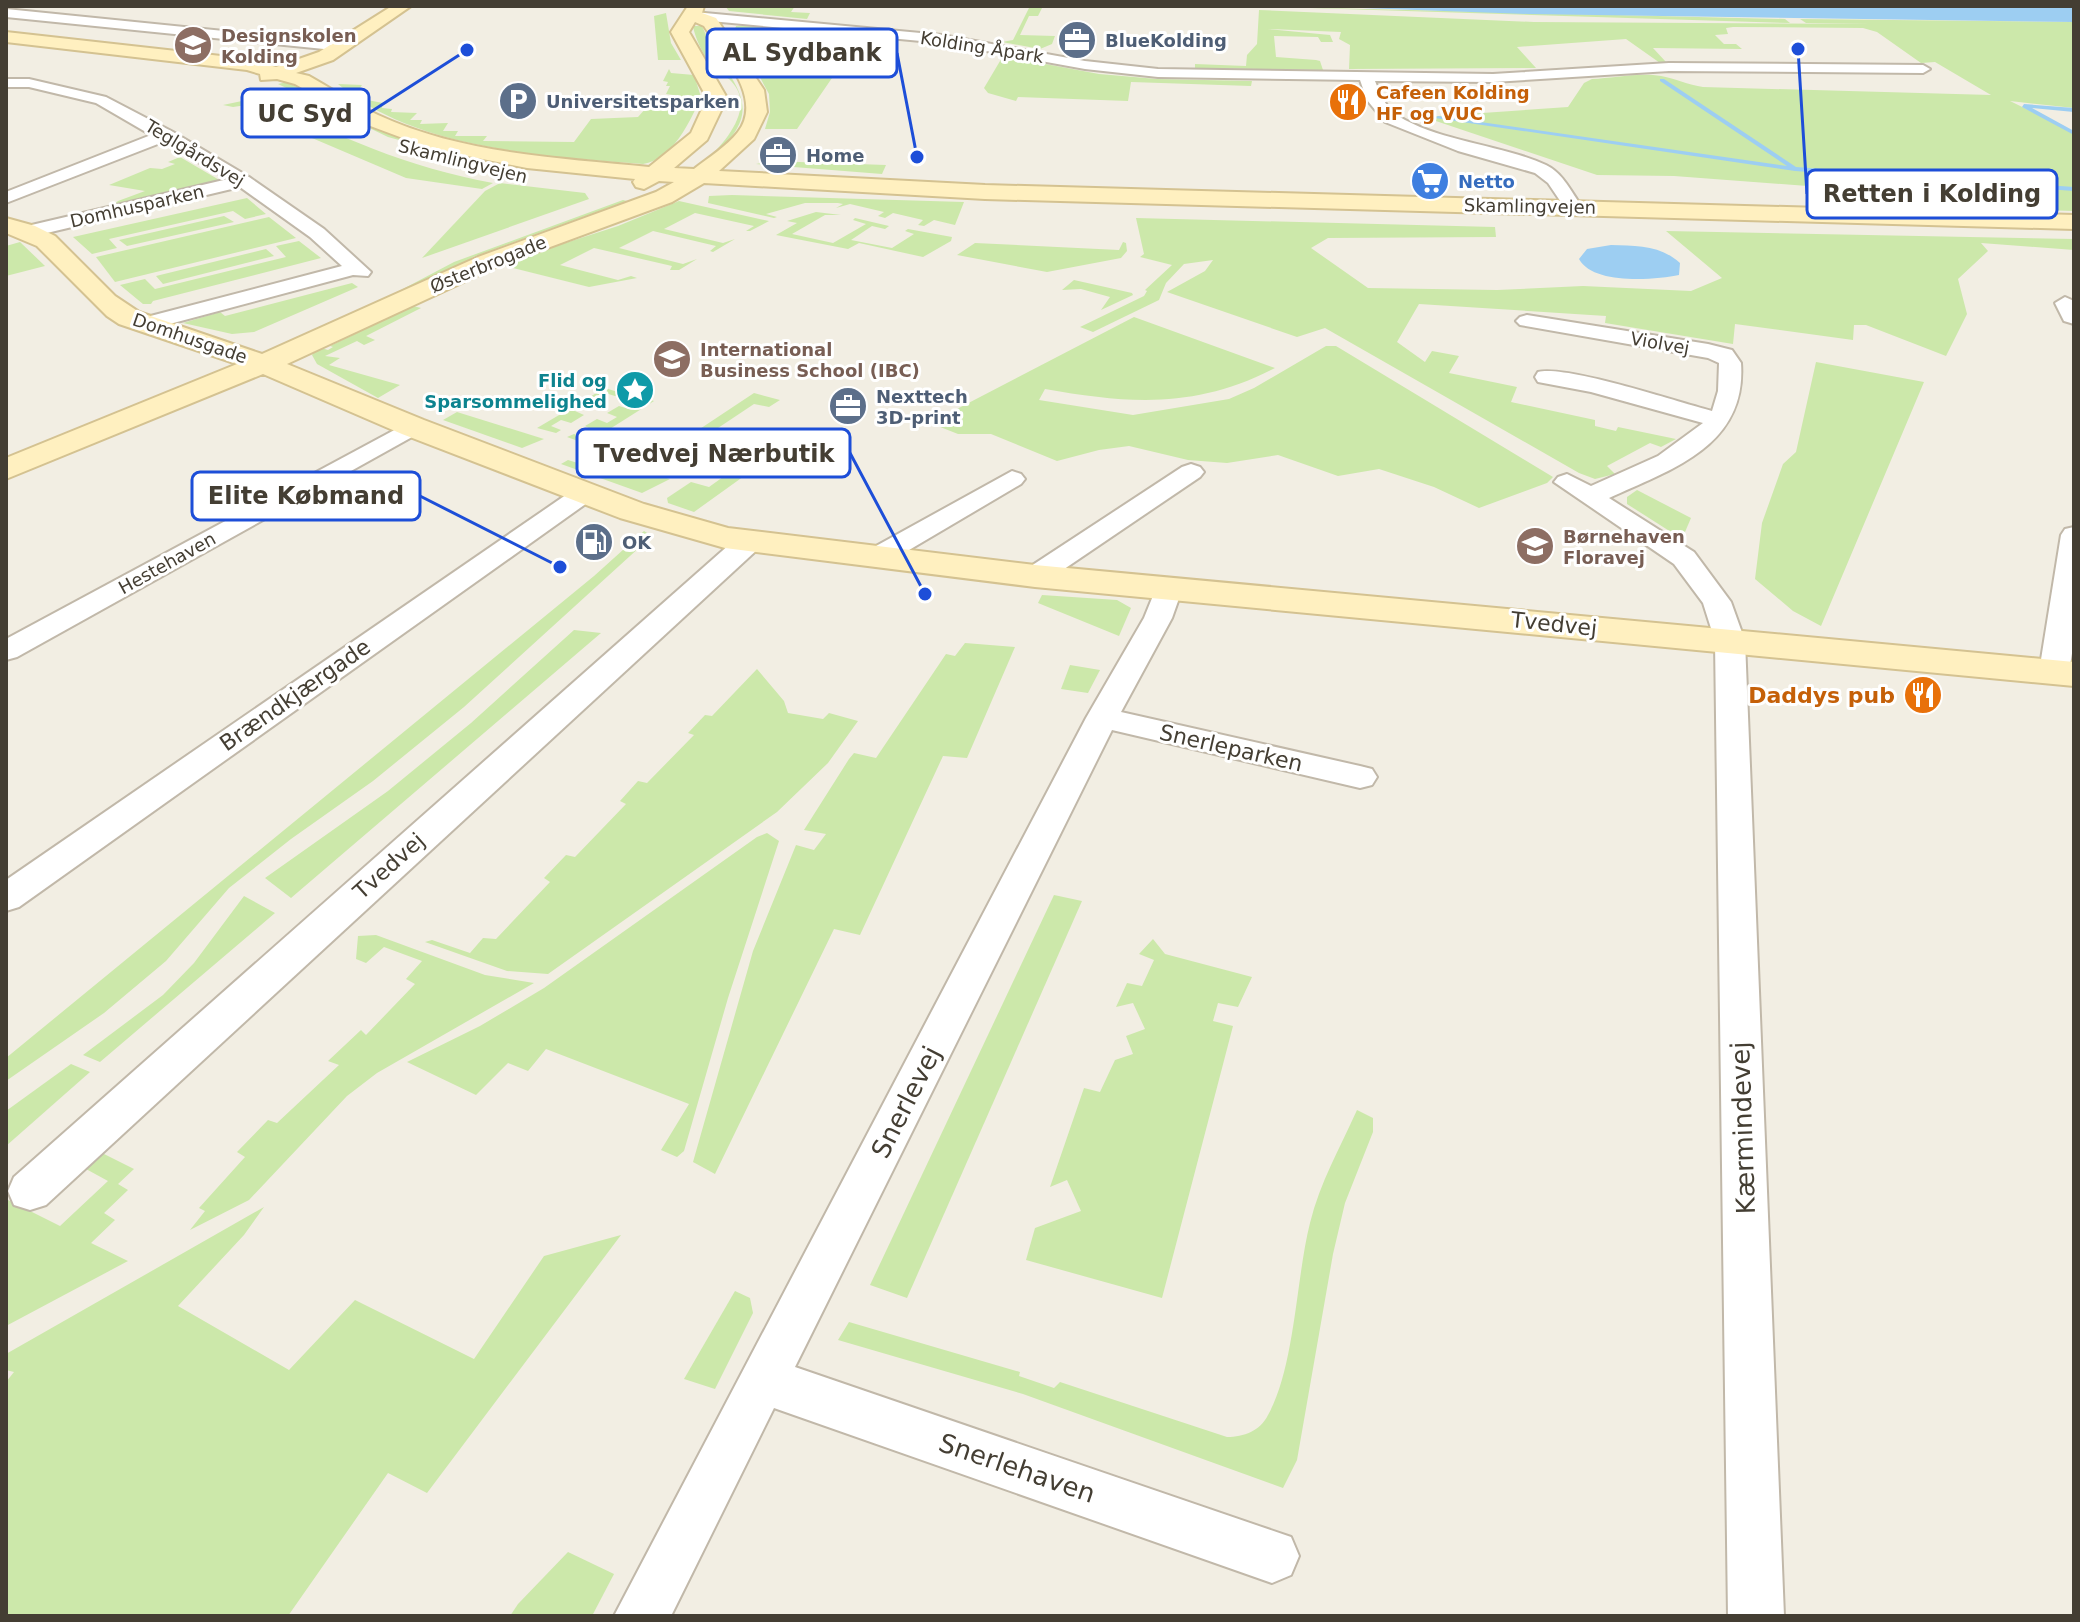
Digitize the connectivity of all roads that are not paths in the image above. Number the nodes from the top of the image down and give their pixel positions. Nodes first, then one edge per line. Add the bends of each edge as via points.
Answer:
1 (403, 6) edge
2 (695, 11) edge
3 (6, 13) edge
4 (6, 37) edge
5 (6, 46) edge
6 (344, 47) junction
7 (1660, 68) junction
8 (1923, 69) dead end
9 (280, 73) junction
10 (1675, 75) dead end
11 (1366, 77) junction
12 (258, 79) junction
13 (6, 83) edge
14 (53, 88) junction
15 (18, 99) dead end
16 (167, 135) junction
17 (243, 181) junction
18 (666, 182) junction
19 (6, 198) edge
20 (1573, 207) junction
21 (2074, 222) edge
22 (18, 228) edge
23 (1527, 321) dead end
24 (147, 324) junction
25 (251, 360) junction
26 (1546, 377) dead end
27 (1718, 420) junction
28 (413, 427) junction
29 (6, 469) edge
30 (1191, 472) dead end
31 (1012, 479) dead end
32 (1567, 482) dead end
33 (585, 493) junction
34 (1591, 496) junction
35 (2074, 535) edge
36 (749, 542) junction
37 (877, 557) junction
38 (1035, 576) junction
39 (1169, 587) junction
40 (1730, 641) junction
41 (6, 651) edge
42 (2064, 673) edge
43 (1102, 718) junction
44 (1360, 777) dead end
45 (6, 898) edge
46 (30, 1191) dead end
47 (762, 1380) junction
48 (1272, 1556) dead end
49 (642, 1616) edge
50 (1756, 1616) edge

1 - 6 main road
2 - 11 street, Kolding Åpark via 942,39 1124,70
2 - 18 main road, Østerbrogade via 680,32 708,73 717,98 700,136
2 - 18 main road, Østerbrogade via 710,22 754,90 757,112 747,135
3 - 6 street
4 - 9 main road, Skamlingvejen via 191,57
5 - 12 main road, Skamlingvejen via 191,66
6 - 9 main road
7 - 8 street, Kolding Åpark
7 - 10 street, Kolding Åpark
7 - 11 street, Kolding Åpark via 1493,78
9 - 12 main road
9 - 18 main road, Skamlingvejen via 372,120 440,144
11 - 20 street via 1375,100 1391,119 1541,169
12 - 18 main road, Skamlingvejen via 394,145 508,176
13 - 14 street, Teglgårdsvej
14 - 15 street
14 - 16 street, Teglgårdsvej via 101,100
16 - 17 street, Teglgårdsvej
16 - 19 street
17 - 22 street, Domhusparken
17 - 24 street, Teglgårdsvej via 359,270
18 - 20 main road, Skamlingvejen
18 - 25 main road, Østerbrogade
18 - 25 main road, Østerbrogade via 450,258
20 - 21 main road, Skamlingvejen
22 - 24 main road, Domhusgade via 47,242 116,311
23 - 27 street, Violvej via 1724,355 1731,376 1727,406
24 - 25 main road, Domhusgade
25 - 28 main road, Tvedvej
25 - 29 main road, Østerbrogade
26 - 27 street
27 - 34 street via 1654,468
28 - 33 main road, Tvedvej
28 - 41 street, Hestehaven
30 - 38 street
31 - 37 street
32 - 34 street, Kærmindevej
33 - 36 main road, Tvedvej via 672,524
33 - 45 street, Brændkjærgade
34 - 40 street, Kærmindevej via 1684,558 1717,602
35 - 42 street
36 - 37 main road, Tvedvej
36 - 46 street, Tvedvej
37 - 38 main road, Tvedvej
38 - 39 main road, Tvedvej
39 - 40 main road, Tvedvej
39 - 43 street, Snerlevej via 1158,618
40 - 42 main road, Tvedvej
40 - 50 street, Kærmindevej
43 - 44 street, Snerleparken
43 - 47 street, Snerlevej
47 - 48 street, Snerlehaven
47 - 49 street, Snerlevej

